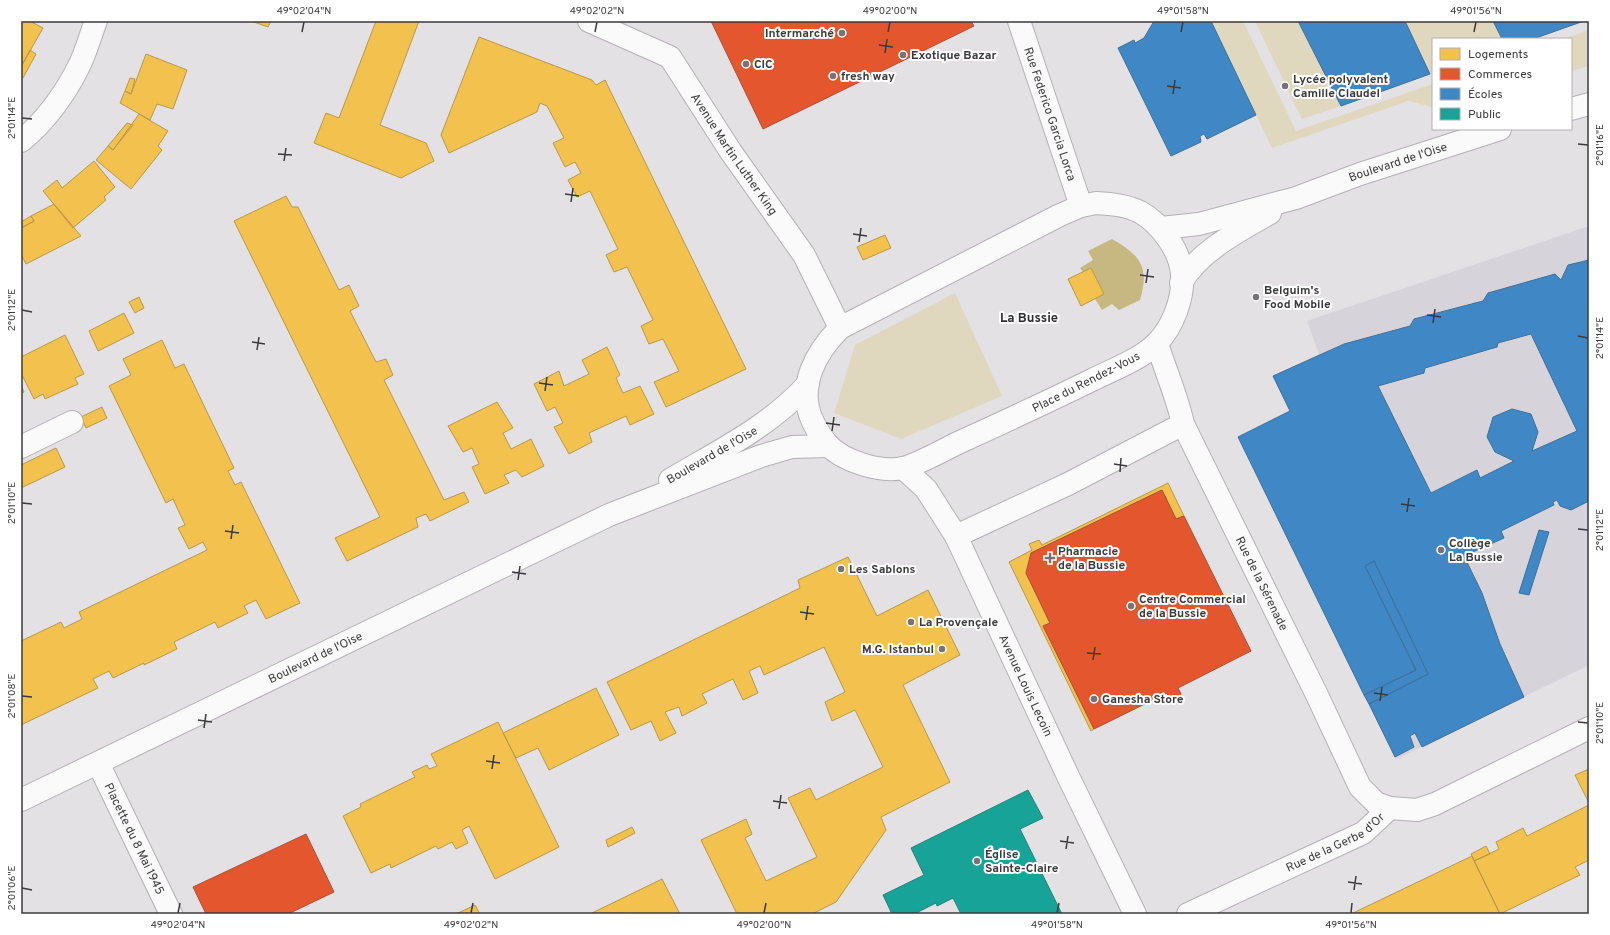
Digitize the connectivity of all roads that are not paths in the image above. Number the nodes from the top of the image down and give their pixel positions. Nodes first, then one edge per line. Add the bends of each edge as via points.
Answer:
1 (96, 21) edge
2 (589, 21) edge
3 (1019, 21) edge
4 (1589, 104) edge
5 (1572, 108) edge
6 (1497, 130) edge
7 (21, 141) edge
8 (1296, 198) junction
9 (1081, 206) junction
10 (1156, 224) junction
11 (1181, 283) junction
12 (840, 328) junction
13 (1157, 343) junction
14 (808, 384) junction
15 (72, 422) dead end
16 (1183, 424) junction
17 (829, 446) junction
18 (21, 447) edge
19 (903, 468) junction
20 (609, 516) junction
21 (956, 536) junction
22 (1589, 728) edge
23 (98, 763) junction
24 (21, 800) edge
25 (1390, 808) junction
26 (171, 914) edge
27 (1135, 914) edge
28 (1188, 914) edge

1 - 7 street via 79,67 58,101
2 - 12 street, Avenue Martin Luther King via 670,56 731,152 804,255
3 - 9 street, Rue Federico Garcia Lorca
4 - 5 street
6 - 8 street, Boulevard de l'Oise via 1360,174
8 - 10 street, Boulevard de l'Oise via 1199,224 1165,228
8 - 11 street, Boulevard de l'Oise via 1238,231 1208,253 1191,268
9 - 10 street, Place du Rendez-Vous via 1096,203 1127,207 1138,211
9 - 12 street, Place du Rendez-Vous
10 - 11 street, Place du Rendez-Vous via 1175,251 1181,270
11 - 13 street, Place du Rendez-Vous via 1175,316
12 - 14 street, Place du Rendez-Vous via 819,352
13 - 16 street, Rue de la Sérenade
13 - 19 street, Place du Rendez-Vous via 1136,358 1032,410
14 - 17 street, Place du Rendez-Vous via 807,396 811,416 819,434
14 - 20 street, Boulevard de l'Oise via 766,423
15 - 18 street
16 - 21 street via 1068,484
16 - 25 street, Rue de la Sérenade via 1316,692 1360,787 1376,803
17 - 19 street, Place du Rendez-Vous via 860,464
17 - 20 street, Boulevard de l'Oise via 792,447 761,456
19 - 21 street, Avenue Louis Lecoin via 926,488
20 - 23 street, Boulevard de l'Oise
21 - 27 street, Avenue Louis Lecoin
22 - 25 street, Rue de la Gerbe d'Or via 1435,804 1417,810
23 - 24 street, Boulevard de l'Oise
23 - 26 street, Placette du 8 Mai 1945
25 - 28 street, Rue de la Gerbe d'Or via 1364,833

